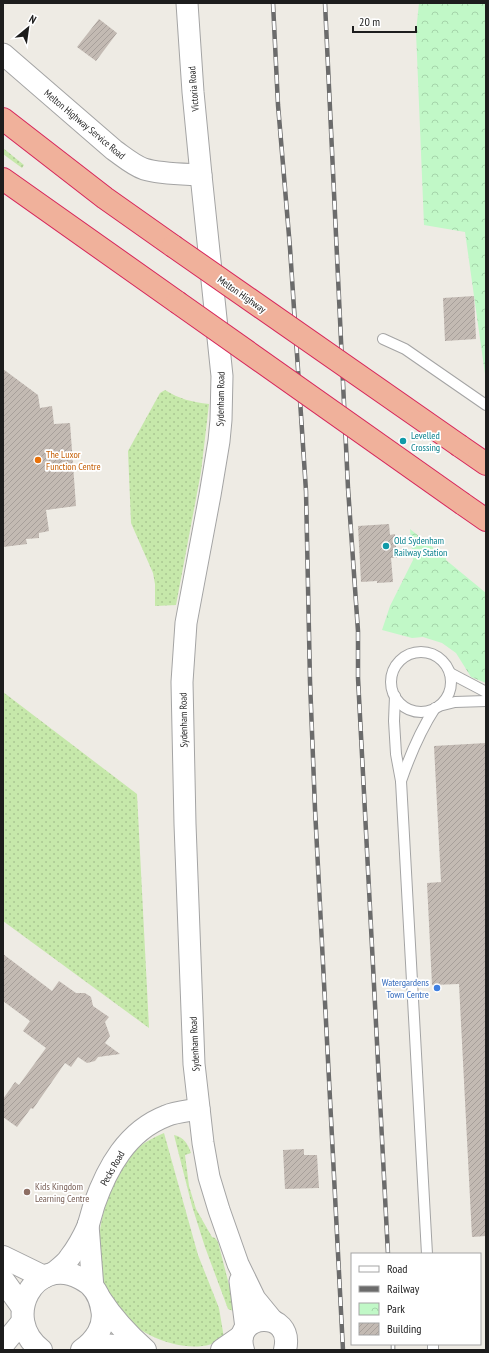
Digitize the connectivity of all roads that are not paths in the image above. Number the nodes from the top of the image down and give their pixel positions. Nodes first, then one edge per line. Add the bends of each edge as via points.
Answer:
1 (187, 3) edge
2 (3, 54) edge
3 (3, 119) edge
4 (201, 175) junction
5 (3, 179) edge
6 (383, 339) dead end
7 (486, 405) edge
8 (486, 464) edge
9 (486, 520) edge
10 (450, 673) junction
11 (486, 692) edge
12 (395, 696) junction
13 (486, 701) edge
14 (437, 707) junction
15 (401, 781) junction
16 (199, 1109) junction
17 (88, 1225) junction
18 (427, 1253) edge
19 (3, 1258) edge
20 (238, 1264) junction
21 (48, 1275) junction
22 (3, 1280) edge
23 (97, 1294) junction
24 (21, 1314) junction
25 (273, 1321) junction
26 (244, 1338) edge
27 (3, 1345) edge
28 (86, 1347) edge
29 (41, 1350) edge
30 (137, 1350) edge
31 (145, 1350) edge
32 (222, 1350) edge
33 (286, 1350) edge

1 - 4 street, Victoria Road
2 - 4 street, Melton Highway Service Road via 130,162 145,169
3 - 8 highway, Melton Highway, bridge via 105,198
4 - 16 street, Sydenham Road via 222,376 222,398 215,465 186,623 182,676 194,1064
5 - 9 highway, bridge
6 - 7 lane via 405,349
10 - 11 lane
10 - 12 lane via 446,664 429,652 409,654 400,659 394,667 391,687
10 - 14 lane via 450,692
12 - 14 lane via 400,704 417,712
12 - 15 lane via 396,754
13 - 14 lane via 455,702
14 - 15 lane via 425,723
15 - 18 lane
16 - 17 street, Pecks Road via 166,1115 132,1138 119,1153 108,1173
16 - 20 street, Sydenham Road via 209,1177
17 - 21 street, Pecks Road via 69,1259
17 - 23 street, Pecks Road
19 - 21 street
20 - 25 street, Sydenham Road via 255,1299
20 - 26 street, Sydenham Road
21 - 23 street via 75,1275 85,1280
21 - 24 street via 33,1284 26,1294
22 - 24 street
23 - 28 street via 103,1311 102,1323 98,1334
23 - 31 street via 112,1317
24 - 27 street
24 - 29 street via 25,1335
25 - 26 street via 262,1320 250,1324
25 - 33 street via 286,1336
26 - 32 street
28 - 30 street via 114,1346

